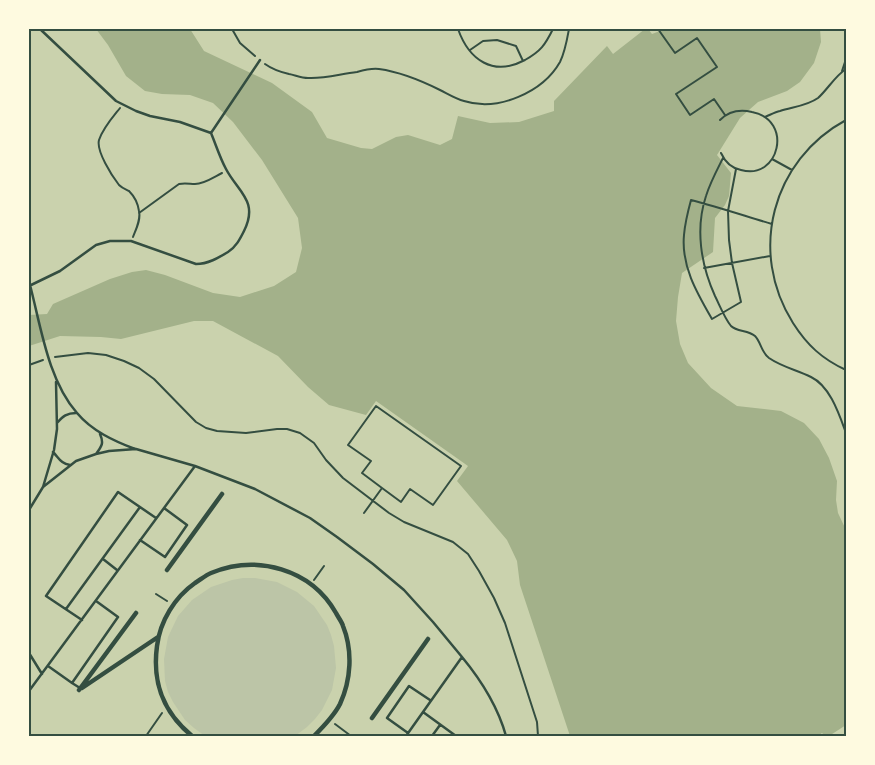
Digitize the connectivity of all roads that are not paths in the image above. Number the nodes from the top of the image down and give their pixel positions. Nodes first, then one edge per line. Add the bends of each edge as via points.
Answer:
1 (40, 29) edge
2 (260, 60) road end
3 (211, 134) junction
4 (30, 285) edge
5 (55, 379) junction
6 (76, 413) junction
7 (57, 423) junction
8 (100, 432) junction
9 (136, 449) junction
10 (53, 452) junction
11 (96, 454) junction
12 (71, 465) junction
13 (195, 466) junction
14 (43, 488) junction
15 (222, 494) dead end
16 (140, 508) junction
17 (164, 508) junction
18 (29, 510) edge
19 (156, 518) junction
20 (140, 540) junction
21 (103, 559) junction
22 (118, 570) junction
23 (167, 570) dead end
24 (96, 601) junction
25 (66, 609) junction
26 (136, 613) dead end
27 (82, 620) junction
28 (158, 638) junction
29 (428, 640) dead end
30 (29, 653) edge
31 (462, 657) junction
32 (48, 666) junction
33 (42, 674) junction
34 (72, 683) junction
35 (80, 688) junction
36 (29, 692) edge
37 (431, 701) junction
38 (423, 712) junction
39 (372, 718) dead end
40 (440, 725) junction
41 (408, 733) junction
42 (192, 736) edge
43 (314, 736) edge
44 (406, 736) edge
45 (432, 736) edge
46 (456, 736) edge
47 (506, 736) edge

1 - 3 lane via 116,101 150,116 180,122
2 - 3 lane
3 - 4 lane via 226,170 244,193 248,205 249,222 234,248 219,258 196,264 131,241 110,241
4 - 5 lane
5 - 6 lane
5 - 7 lane
6 - 7 lane via 63,416
6 - 8 lane
7 - 10 lane
8 - 9 lane
8 - 11 lane via 103,440
9 - 11 lane
9 - 13 lane
10 - 12 lane via 64,464
10 - 14 lane
11 - 12 lane
12 - 14 lane
13 - 17 lane
13 - 31 lane via 255,489 310,518 337,537 404,590
14 - 18 lane
15 - 23 street
16 - 19 lane
16 - 21 lane
16 - 25 lane via 118,492 46,596
17 - 19 lane
17 - 20 lane via 187,525 165,557
19 - 20 lane
20 - 22 lane
21 - 22 lane
21 - 25 lane
22 - 24 lane
24 - 27 lane
24 - 34 lane via 118,617
25 - 27 lane
26 - 35 street
27 - 32 lane
28 - 35 street
28 - 42 street via 155,661 158,685 166,707
28 - 43 street via 173,605 188,588 210,573 236,565 262,564 288,571 311,584 330,603 339,618 349,652 348,679 339,705
29 - 39 street
30 - 33 lane
31 - 37 lane
31 - 47 lane via 490,698
32 - 33 lane
32 - 34 lane
33 - 36 lane
34 - 35 lane
37 - 38 lane
37 - 41 lane via 409,686 387,718
38 - 40 lane
38 - 41 lane
40 - 45 lane
40 - 46 lane
41 - 44 lane

